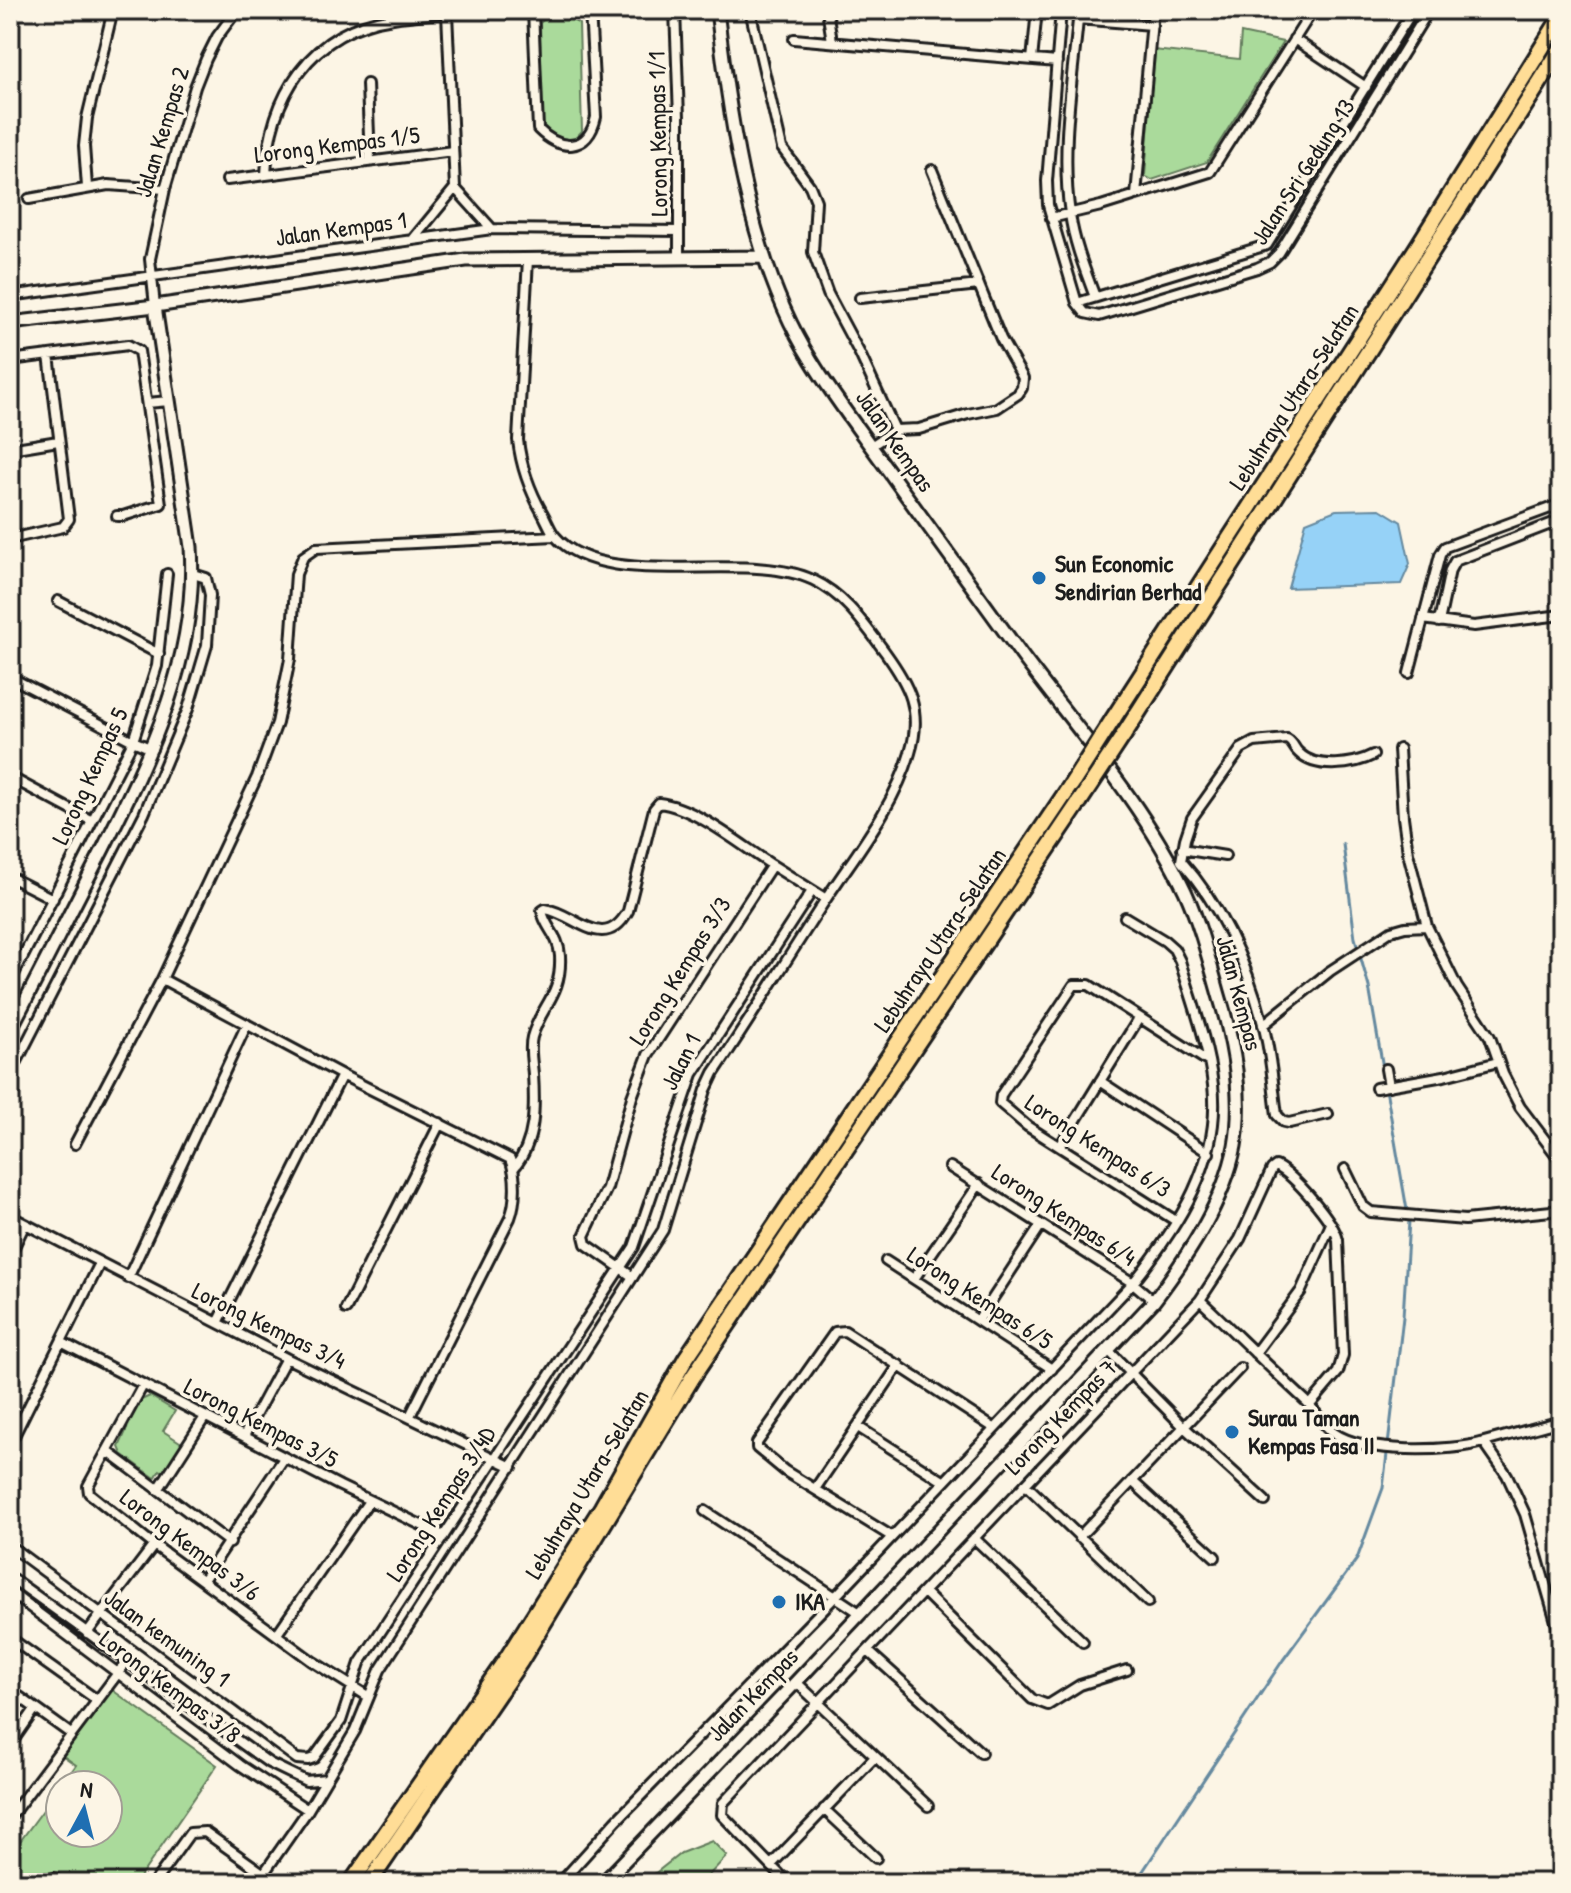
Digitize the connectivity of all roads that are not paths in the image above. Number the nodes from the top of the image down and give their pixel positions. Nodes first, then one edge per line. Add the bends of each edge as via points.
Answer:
1 (113, 10) edge
2 (237, 10) edge
3 (497, 10) edge
4 (533, 10) edge
5 (590, 10) edge
6 (675, 10) edge
7 (717, 10) edge
8 (750, 10) edge
9 (827, 10) edge
10 (1037, 10) edge
11 (1061, 10) edge
12 (1153, 10) edge
13 (1313, 10) edge
14 (1413, 10) edge
15 (1429, 10) edge
16 (447, 13) junction
17 (390, 14) edge
18 (1079, 14) edge
19 (1561, 17) edge
20 (1152, 25) junction
21 (794, 39) dead end
22 (1294, 39) junction
23 (832, 41) junction
24 (1561, 49) edge
25 (1032, 60) junction
26 (1057, 62) junction
27 (367, 84) dead end
28 (1366, 87) junction
29 (453, 151) junction
30 (370, 161) junction
31 (932, 170) dead end
32 (266, 175) junction
33 (227, 180) dead end
34 (87, 187) junction
35 (455, 188) junction
36 (165, 189) junction
37 (1136, 195) junction
38 (29, 199) dead end
39 (1070, 214) junction
40 (1051, 218) junction
41 (492, 229) junction
42 (679, 231) junction
43 (414, 239) junction
44 (763, 257) junction
45 (679, 258) junction
46 (528, 259) junction
47 (150, 275) junction
48 (979, 285) junction
49 (10, 296) edge
50 (1095, 297) junction
51 (860, 298) dead end
52 (1077, 303) junction
53 (155, 306) junction
54 (10, 323) edge
55 (49, 355) junction
56 (10, 360) edge
57 (169, 401) junction
58 (147, 403) junction
59 (895, 430) junction
60 (58, 441) junction
61 (871, 446) junction
62 (10, 449) edge
63 (1561, 504) edge
64 (117, 516) dead end
65 (1561, 520) edge
66 (555, 536) junction
67 (10, 539) edge
68 (167, 574) dead end
69 (193, 574) junction
70 (58, 601) dead end
71 (1561, 615) edge
72 (1423, 619) junction
73 (1439, 622) junction
74 (159, 654) junction
75 (1409, 673) dead end
76 (10, 677) edge
77 (133, 741) junction
78 (152, 749) junction
79 (1399, 749) dead end
80 (1373, 755) dead end
81 (10, 777) edge
82 (92, 821) junction
83 (1182, 849) junction
84 (1225, 856) dead end
85 (1176, 863) junction
86 (772, 865) junction
87 (10, 877) edge
88 (812, 891) junction
89 (53, 899) junction
90 (826, 899) junction
91 (1125, 917) dead end
92 (1427, 926) junction
93 (11, 979) edge
94 (162, 979) junction
95 (1139, 1018) junction
96 (247, 1024) junction
97 (1263, 1025) junction
98 (10, 1030) edge
99 (1210, 1062) junction
100 (1498, 1062) junction
101 (1386, 1069) dead end
102 (10, 1075) edge
103 (342, 1075) junction
104 (1100, 1081) junction
105 (1389, 1086) junction
106 (1376, 1088) dead end
107 (1328, 1114) dead end
108 (440, 1123) junction
109 (75, 1144) dead end
110 (1060, 1146) junction
111 (1209, 1153) junction
112 (1561, 1161) edge
113 (950, 1167) dead end
114 (514, 1168) junction
115 (1345, 1169) dead end
116 (979, 1184) junction
117 (1561, 1210) edge
118 (10, 1216) edge
119 (1176, 1221) junction
120 (25, 1224) junction
121 (1331, 1224) junction
122 (1041, 1225) junction
123 (10, 1255) edge
124 (886, 1261) dead end
125 (100, 1263) junction
126 (619, 1268) junction
127 (633, 1277) junction
128 (128, 1278) junction
129 (914, 1279) junction
130 (1133, 1283) junction
131 (1200, 1300) junction
132 (1154, 1301) junction
133 (346, 1309) dead end
134 (978, 1321) junction
135 (218, 1323) junction
136 (61, 1342) junction
137 (1109, 1351) junction
138 (1255, 1353) junction
139 (286, 1358) junction
140 (899, 1365) junction
141 (1240, 1368) dead end
142 (1052, 1369) junction
143 (1131, 1374) junction
144 (143, 1385) junction
145 (1310, 1405) junction
146 (410, 1416) junction
147 (205, 1417) junction
148 (1561, 1421) edge
149 (858, 1427) junction
150 (1184, 1427) junction
151 (994, 1428) junction
152 (244, 1436) junction
153 (11, 1441) edge
154 (1484, 1442) junction
155 (107, 1451) junction
156 (284, 1458) junction
157 (495, 1458) junction
158 (512, 1467) junction
159 (943, 1481) junction
160 (1132, 1481) junction
161 (1025, 1484) junction
162 (815, 1489) junction
163 (158, 1490) junction
164 (369, 1501) junction
165 (1265, 1501) dead end
166 (705, 1511) dead end
167 (444, 1536) junction
168 (891, 1536) junction
169 (1079, 1537) junction
170 (974, 1538) junction
171 (230, 1543) junction
172 (154, 1545) junction
173 (10, 1546) edge
174 (1215, 1557) dead end
175 (10, 1577) edge
176 (203, 1580) junction
177 (10, 1592) edge
178 (924, 1592) junction
179 (835, 1597) junction
180 (1148, 1602) dead end
181 (860, 1613) junction
182 (101, 1614) junction
183 (87, 1633) junction
184 (277, 1634) junction
185 (10, 1638) edge
186 (1561, 1639) edge
187 (1083, 1642) dead end
188 (868, 1651) junction
189 (127, 1661) junction
190 (1127, 1670) dead end
191 (118, 1672) junction
192 (796, 1682) junction
193 (352, 1686) junction
194 (10, 1690) edge
195 (369, 1697) junction
196 (97, 1700) junction
197 (819, 1703) junction
198 (35, 1709) junction
199 (71, 1734) junction
200 (10, 1745) edge
201 (981, 1753) dead end
202 (875, 1757) junction
203 (302, 1760) joint
204 (326, 1779) junction
205 (928, 1806) dead end
206 (824, 1809) junction
207 (308, 1810) junction
208 (10, 1817) edge
209 (876, 1858) dead end
210 (771, 1865) junction
211 (264, 1874) junction
212 (154, 1883) edge
213 (257, 1883) edge
214 (351, 1883) edge
215 (369, 1883) edge
216 (560, 1883) edge
217 (603, 1883) edge
218 (788, 1883) edge

1 - 34 street via 87,118
2 - 36 street, Jalan Kempas 2 via 200,73
3 - 16 street
4 - 5 street via 538,129 554,142 571,145 588,136 596,117
6 - 42 street, Lorong Kempas 1/1
7 - 44 main road, Jalan Kempas via 742,177
8 - 59 street via 782,148 816,201 813,252
9 - 23 street
10 - 25 street
11 - 26 street
12 - 20 street
13 - 22 street
14 - 28 street, Jalan Sri Gedung 13
15 - 52 street, Jalan Sri Gedung 13 via 1270,262 1099,316 1085,313
16 - 17 street
16 - 29 street
17 - 32 street via 330,43 308,61 274,119
18 - 20 street
18 - 39 street via 1066,150
19 - 214 highway, Lebuhraya Utara–Selatan, bridge via 1071,785 686,1358 602,1507 507,1658
20 - 37 street
21 - 23 street
22 - 28 street
22 - 37 street via 1210,172
23 - 25 street
24 - 215 highway, Lebuhraya Utara–Selatan, bridge via 1123,736 692,1378 520,1662
25 - 26 street
26 - 40 street via 1047,192
27 - 30 street
28 - 50 street, Jalan Sri Gedung 13 via 1267,245
29 - 30 street, Lorong Kempas 1/5
29 - 35 street
30 - 32 street, Lorong Kempas 1/5
31 - 48 street
32 - 33 street, Lorong Kempas 1/5
34 - 36 street
34 - 38 street
35 - 41 street
35 - 43 street
36 - 47 street, Jalan Kempas 2
37 - 39 street
39 - 40 street
39 - 50 street
40 - 52 street
41 - 42 street, Jalan Kempas 1
41 - 43 street, Jalan Kempas 1
42 - 45 street, Lorong Kempas 1/1
43 - 47 street, Jalan Kempas 1
44 - 45 main road
44 - 61 main road, Jalan Kempas via 809,358
45 - 46 main road
46 - 53 main road via 466,260
46 - 66 street via 518,440 520,458
47 - 49 street, Jalan Kempas 1
47 - 53 street, Jalan Kempas 2
48 - 51 street
48 - 59 street via 1023,378 1022,388 997,408 919,429
50 - 52 street, Jalan Sri Gedung 13
53 - 54 main road
53 - 57 main road
55 - 56 street
55 - 58 street via 132,345 141,354
55 - 60 street
57 - 58 street
57 - 69 main road
58 - 64 street via 161,504
59 - 61 street
60 - 62 street
60 - 67 street via 68,522
61 - 85 main road, Jalan Kempas
63 - 72 street via 1445,547
65 - 73 street via 1455,561
66 - 90 street via 577,552 613,563 793,573 831,591 855,611 906,682 914,734 897,788
66 - 94 street via 316,548 303,557 296,574 290,659 277,723
68 - 74 street, Lorong Kempas 5
69 - 78 main road via 185,648
69 - 102 street via 206,578 210,595 204,662 188,709 144,814
70 - 74 street
71 - 73 street via 1474,626
72 - 73 street
72 - 75 street
74 - 77 street, Lorong Kempas 5
76 - 77 street
77 - 78 street
77 - 82 street, Lorong Kempas 5
78 - 98 main road
79 - 92 street via 1408,853
80 - 83 street via 1327,763 1305,757 1287,739 1247,744 1192,818
81 - 82 street
82 - 89 street, Lorong Kempas 5
83 - 84 street
83 - 85 street
85 - 97 street via 1204,888 1227,924
85 - 132 main road, Jalan Kempas via 1223,1008 1236,1070 1238,1122 1226,1176 1210,1211
86 - 88 street
86 - 114 street via 704,821 659,803 623,920 595,931 557,911 542,911 559,943 559,968 553,997 531,1041 532,1127 524,1157
86 - 126 street, Lorong Kempas 3/3 via 648,1055 632,1097 607,1188 584,1236 586,1244
87 - 89 street
88 - 90 street
88 - 126 street, Jalan 1 via 693,1074 640,1234
89 - 93 street, Lorong Kempas 5
90 - 127 street via 714,1073 663,1230
91 - 99 street via 1174,949
92 - 97 street via 1398,928 1367,946
92 - 100 street via 1457,987 1490,1037
94 - 96 street
94 - 109 street
95 - 99 street
95 - 104 street
95 - 110 street, Lorong Kempas 6/3 via 1089,985 1074,985 1001,1095 1000,1103
96 - 103 street
96 - 128 street
97 - 107 street via 1280,1119 1289,1123
99 - 111 street via 1215,1111
100 - 105 street
100 - 112 street via 1520,1107
101 - 105 street
103 - 108 street
103 - 135 street
104 - 110 street
104 - 111 street
105 - 106 street
108 - 114 street via 505,1155
108 - 133 street
110 - 119 street, Lorong Kempas 6/3
111 - 119 street
113 - 116 street, Lorong Kempas 6/4
114 - 146 street via 510,1218
115 - 117 street via 1371,1212 1465,1220
116 - 122 street, Lorong Kempas 6/4
116 - 129 street
118 - 120 street, Lorong Kempas 3/4
119 - 130 street
120 - 123 street
120 - 125 street, Lorong Kempas 3/4
121 - 131 street, Lorong Kempas 7 via 1282,1168 1273,1167 1240,1239
121 - 138 street via 1301,1291
121 - 145 street, Lorong Kempas 7 via 1340,1249 1342,1364
122 - 130 street, Lorong Kempas 6/4
122 - 134 street
124 - 129 street, Lorong Kempas 6/5
125 - 128 street, Lorong Kempas 3/4
125 - 136 street
126 - 127 street, Lorong Kempas 3/3
126 - 157 street, Lorong Kempas 3/4D
127 - 158 street
128 - 135 street, Lorong Kempas 3/4
129 - 134 street, Lorong Kempas 6/5
130 - 132 street, Lorong Kempas 6/4
130 - 142 street
131 - 138 street
131 - 143 street, Lorong Kempas 7
132 - 137 main road, Jalan Kempas
134 - 142 street, Lorong Kempas 6/5
135 - 139 street, Lorong Kempas 3/4
136 - 144 street, Lorong Kempas 3/5
136 - 153 street
137 - 143 street
137 - 181 main road, Jalan Kempas
138 - 145 street
139 - 146 street, Lorong Kempas 3/4
139 - 152 street
140 - 149 street
140 - 151 street
140 - 162 street via 840,1330 757,1443 785,1471
141 - 150 street
142 - 151 street
143 - 150 street
143 - 161 street, Lorong Kempas 7
144 - 147 street, Lorong Kempas 3/5
144 - 155 street, Lorong Kempas 3/6
145 - 154 street via 1333,1432 1373,1445 1459,1448
146 - 157 street, Lorong Kempas 3/4
147 - 152 street, Lorong Kempas 3/5
147 - 163 street
148 - 154 street
149 - 159 street
149 - 162 street
150 - 160 street
150 - 165 street
151 - 159 street
152 - 156 street, Lorong Kempas 3/5
154 - 186 street via 1525,1514
155 - 163 street
155 - 172 street, Lorong Kempas 3/6 via 88,1491
156 - 164 street, Lorong Kempas 3/5
156 - 171 street
157 - 158 street, Lorong Kempas 3/4
157 - 167 street, Lorong Kempas 3/4D
158 - 195 street via 380,1670
159 - 168 street
160 - 169 street
160 - 174 street
161 - 169 street
161 - 170 street, Lorong Kempas 7
162 - 168 street
163 - 171 street
164 - 167 street, Lorong Kempas 3/5
164 - 184 street
166 - 179 street
167 - 193 street, Lorong Kempas 3/4D via 360,1663
168 - 179 street
169 - 180 street
170 - 178 street, Lorong Kempas 7
170 - 187 street
171 - 176 street
172 - 176 street, Lorong Kempas 3/6
172 - 182 street
173 - 182 street, Jalan kemuning 1
175 - 183 street
176 - 184 street, Lorong Kempas 3/6
177 - 191 street, Lorong Kempas 3/8
178 - 188 street, Lorong Kempas 7
178 - 190 street via 1042,1704
179 - 181 street
179 - 216 street
181 - 192 main road, Jalan Kempas
182 - 183 street
182 - 203 street, Jalan kemuning 1
183 - 189 street
184 - 193 street, Lorong Kempas 3/6
185 - 196 street
188 - 197 street, Lorong Kempas 7
188 - 201 street
189 - 191 street
189 - 204 street via 269,1763 306,1781
191 - 196 street
191 - 207 street, Lorong Kempas 3/8
192 - 197 street
192 - 217 main road, Jalan Kempas
193 - 195 street, Lorong Kempas 3/6
193 - 203 street, Lorong Kempas 3/4D via 335,1730 314,1758
194 - 198 street
195 - 204 street
196 - 199 street
197 - 202 street
197 - 210 street, Lorong Kempas 7 via 723,1803 722,1815
198 - 199 street
198 - 200 street
199 - 208 street
202 - 205 street
202 - 206 street
204 - 207 street
206 - 209 street
206 - 210 street
207 - 211 street
210 - 218 street, Lorong Kempas 7
211 - 212 street via 199,1831 190,1833
211 - 213 street

